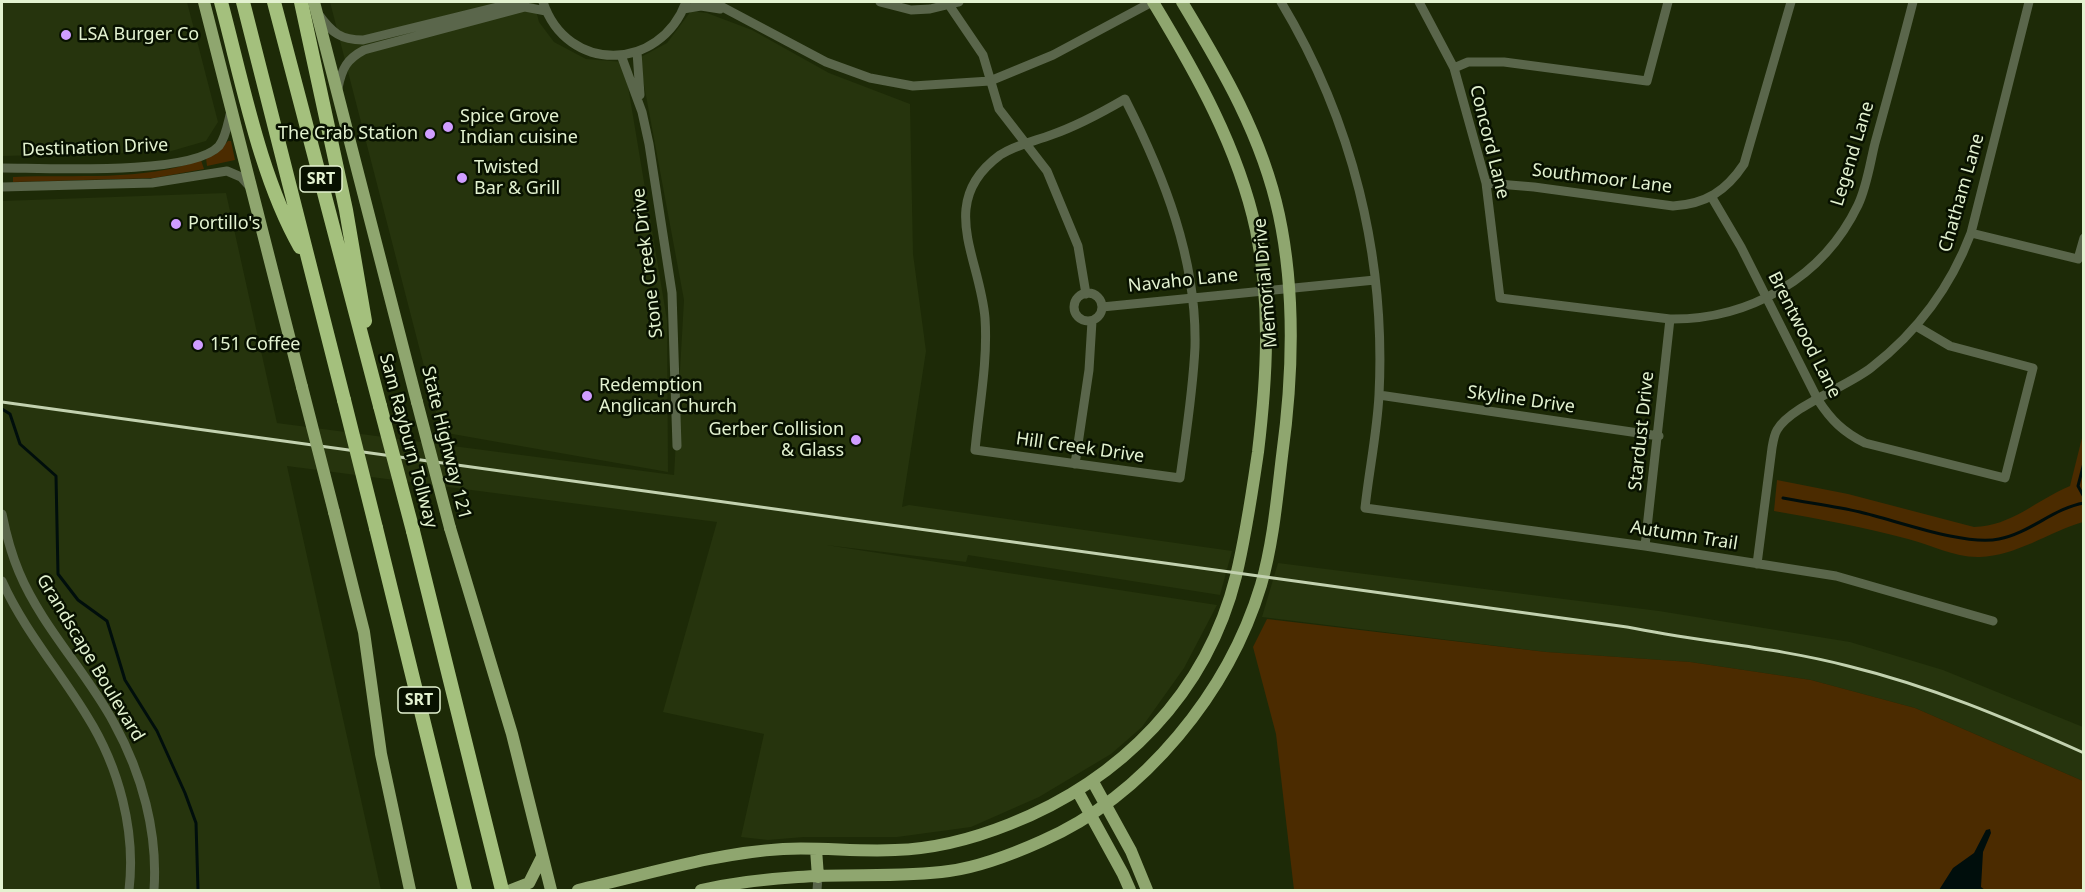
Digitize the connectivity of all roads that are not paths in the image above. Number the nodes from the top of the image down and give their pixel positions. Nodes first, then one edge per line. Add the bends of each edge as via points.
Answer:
1 (204, 2) edge
2 (221, 2) edge
3 (243, 2) edge
4 (274, 2) edge
5 (302, 2) edge
6 (518, 2) edge
7 (713, 2) edge
8 (880, 2) edge
9 (947, 2) edge
10 (959, 2) edge
11 (1153, 2) edge
12 (1182, 2) edge
13 (1281, 2) edge
14 (1419, 2) edge
15 (1668, 2) edge
16 (1791, 2) edge
17 (1913, 2) edge
18 (2030, 2) edge
19 (685, 5) edge
20 (545, 6) edge
21 (316, 7) edge
22 (729, 10) junction
23 (637, 52) junction
24 (621, 55) junction
25 (1454, 68) junction
26 (990, 81) junction
27 (337, 90) junction
28 (231, 109) junction
29 (642, 112) junction
30 (1028, 143) junction
31 (2, 168) edge
32 (1486, 183) junction
33 (2, 187) edge
34 (252, 189) junction
35 (1712, 196) junction
36 (1971, 233) junction
37 (2084, 238) edge
38 (310, 263) junction
39 (1375, 280) junction
40 (1288, 287) junction
41 (1265, 289) junction
42 (1086, 294) junction
43 (1192, 297) junction
44 (1500, 298) joint
45 (1766, 298) junction
46 (1102, 307) junction
47 (1670, 319) junction
48 (1092, 321) junction
49 (1916, 326) junction
50 (367, 356) junction
51 (1379, 395) junction
52 (1818, 400) junction
53 (1659, 436) junction
54 (677, 447) dead end
55 (1076, 464) junction
56 (2, 514) edge
57 (1645, 546) junction
58 (1757, 564) junction
59 (2, 581) edge
60 (1993, 621) dead end
61 (109, 715) junction
62 (92, 724) junction
63 (1093, 782) junction
64 (1077, 792) junction
65 (1106, 802) junction
66 (1091, 814) junction
67 (816, 849) junction
68 (542, 857) junction
69 (818, 877) junction
70 (129, 891) edge
71 (154, 891) edge
72 (411, 891) edge
73 (465, 891) edge
74 (502, 891) edge
75 (512, 891) edge
76 (551, 891) edge
77 (578, 891) edge
78 (701, 891) edge
79 (817, 891) edge
80 (1130, 891) edge
81 (1147, 891) edge

1 - 28 main road
2 - 38 highway via 283,217
3 - 38 highway, SRT
4 - 50 highway, Sam Rayburn Tollway / SRT
5 - 50 highway via 363,299
6 - 21 street via 363,40 345,40 331,31
7 - 22 street
8 - 9 street via 911,10 930,9
9 - 10 street
9 - 26 street via 983,55
11 - 26 street via 1053,56
11 - 41 main road, Memorial Drive via 1211,102 1226,139 1255,228
12 - 40 main road, Memorial Drive via 1218,60 1252,128 1279,216
13 - 39 street via 1303,38 1344,138 1365,209
14 - 25 street, Concord Lane
15 - 25 street via 1647,81 1504,62 1468,62
16 - 35 street, Southmoor Lane via 1744,164 1731,184
17 - 45 street, Legend Lane via 1859,203 1825,255 1792,284
18 - 36 street, Chatham Lane
19 - 22 street
19 - 23 street via 660,40
20 - 24 street via 566,38 596,53
20 - 27 street via 525,7 364,50 350,57 341,71
21 - 27 main road, State Highway 121
22 - 26 street via 826,62 870,78 913,86
23 - 24 street
23 - 29 street, Stone Creek Drive
24 - 29 street, Stone Creek Drive
25 - 32 street, Concord Lane
26 - 30 street via 999,109
27 - 68 main road, State Highway 121, bridge via 450,528 512,734
28 - 31 street, Destination Drive via 219,145 211,152 176,162 116,168
28 - 34 main road
29 - 54 street, Stone Creek Drive via 672,293
30 - 42 street via 1047,171 1078,246
30 - 43 street via 1090,119 1125,99 1156,160 1180,233
30 - 55 street, Hill Creek Drive via 1002,153 984,169 970,189 964,216 985,317 975,450
32 - 35 street, Southmoor Lane via 1673,206
32 - 44 street, Concord Lane
33 - 34 street, Destination Drive via 152,183 227,171 241,177
34 - 72 main road, bridge via 364,632 381,754
35 - 45 street, Brentwood Lane
36 - 37 street via 2078,259
36 - 49 street, Chatham Lane via 1944,290
38 - 73 highway, SRT, bridge
39 - 40 street, Navaho Lane
39 - 51 street
40 - 41 street, Navaho Lane
40 - 65 main road, Memorial Drive via 1292,336 1290,401 1262,582 1229,661 1208,698 1182,733 1146,770
41 - 43 street, Navaho Lane
41 - 63 main road, Memorial Drive via 1264,399 1251,499 1236,578 1217,633 1157,726
42 - 46 street via 1099,298
42 - 48 street via 1078,299 1075,309 1082,320
43 - 46 street, Navaho Lane
43 - 55 street, Hill Creek Drive via 1195,345 1180,478
44 - 47 street, Legend Lane
45 - 47 street, Legend Lane via 1729,314 1695,320
45 - 52 street, Brentwood Lane
46 - 48 street
47 - 53 street, Stardust Drive
48 - 55 street
49 - 52 street, Chatham Lane via 1871,369
49 - 52 street, Brentwood Lane via 1950,346 2033,368 2005,478 1865,443 1846,434
50 - 74 highway, Sam Rayburn Tollway / SRT, bridge
51 - 53 street, Skyline Drive
51 - 57 street, Autumn Trail via 1365,508
52 - 58 street, Chatham Lane via 1790,416 1777,430
53 - 57 street, Stardust Drive
56 - 61 street, Grandscape Boulevard via 18,571 32,599
57 - 58 street, Autumn Trail
58 - 60 street, Autumn Trail via 1836,576
59 - 62 street, Grandscape Boulevard via 26,627
61 - 62 street
61 - 71 street, Grandscape Boulevard via 144,792 155,856
62 - 70 street, Grandscape Boulevard via 114,773 126,814
63 - 64 main road, Memorial Drive
63 - 65 main road
64 - 66 main road
64 - 67 main road, Memorial Drive via 1008,825 959,841 898,850
65 - 66 main road, Memorial Drive
65 - 81 main road
66 - 69 main road, Memorial Drive via 1044,841 950,871 872,878
66 - 80 main road
67 - 69 main road
67 - 77 main road, Memorial Drive via 721,856
68 - 75 main road via 529,883
68 - 76 main road, State Highway 121
69 - 78 main road, Memorial Drive
69 - 79 street

